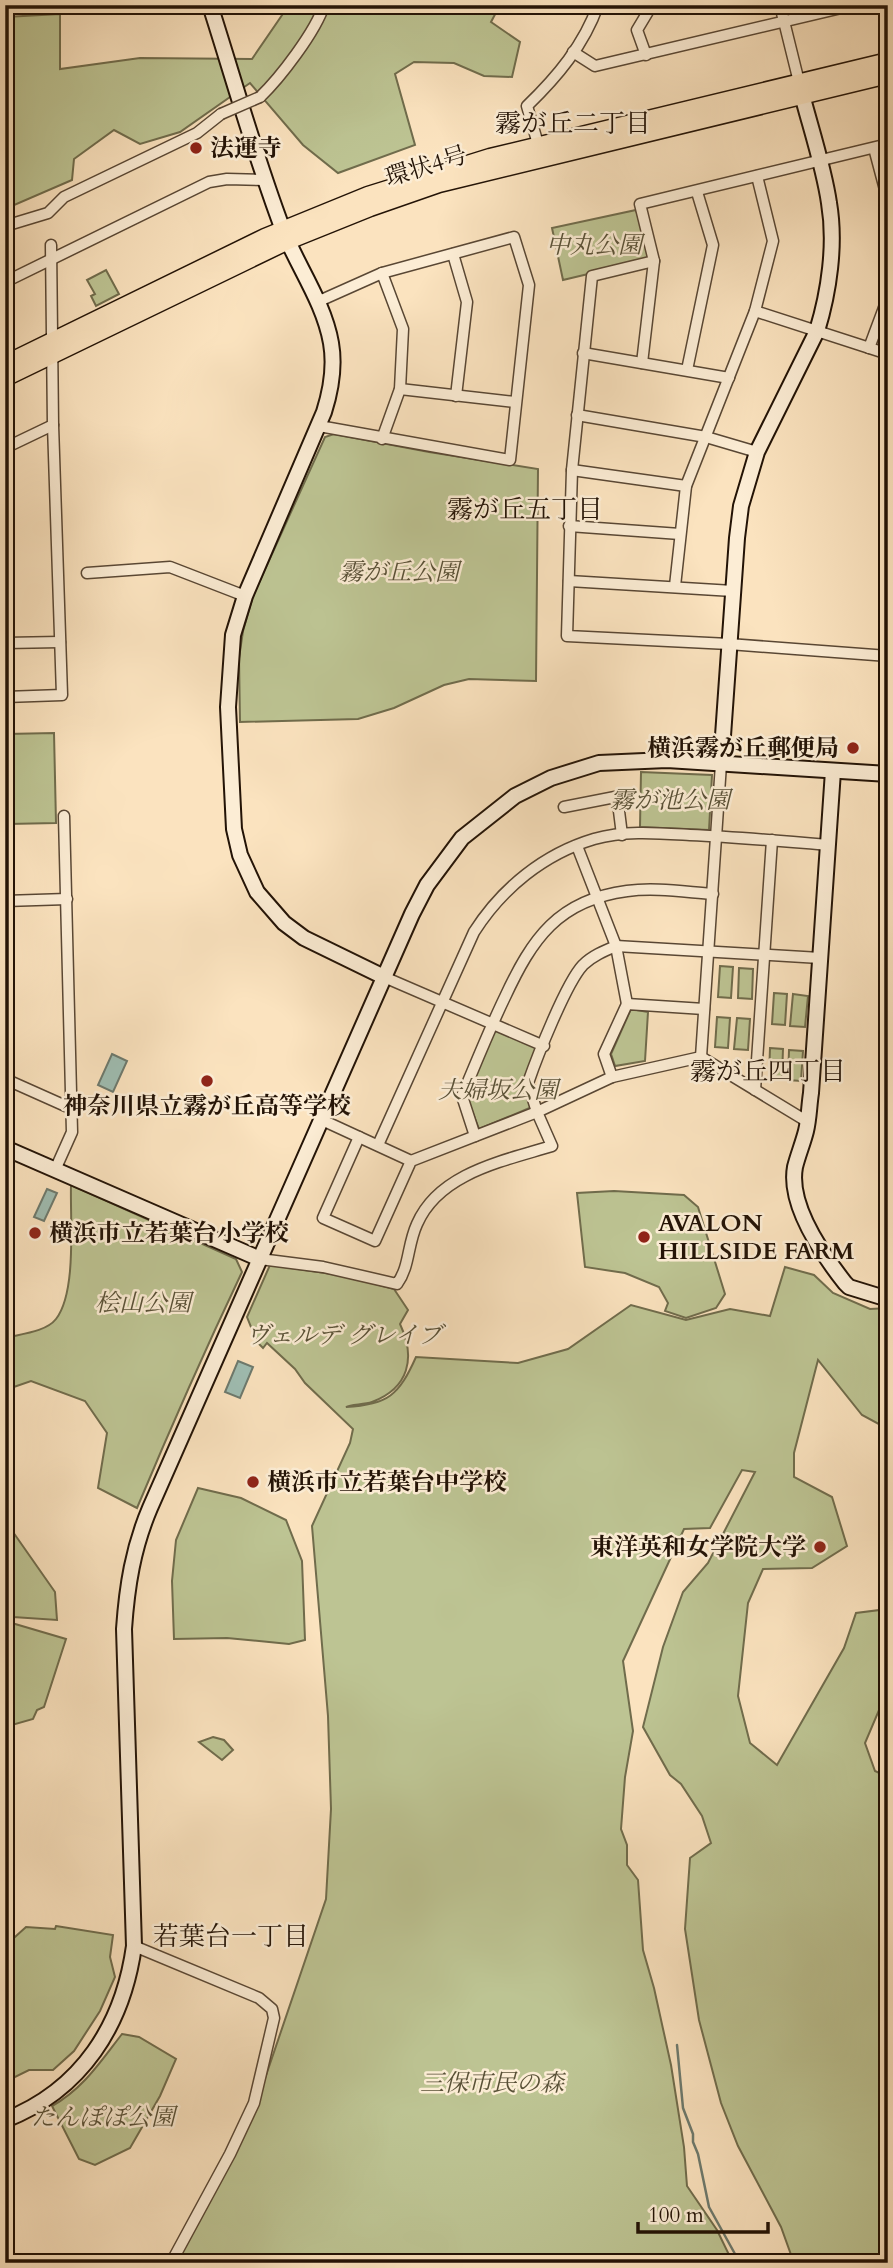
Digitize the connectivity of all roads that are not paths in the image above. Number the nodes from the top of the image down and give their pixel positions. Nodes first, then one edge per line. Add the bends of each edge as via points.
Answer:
1 (324, 5) edge
2 (598, 5) edge
3 (652, 5) edge
4 (780, 5) edge
5 (854, 5) edge
6 (211, 9) edge
7 (784, 22) junction
8 (573, 52) junction
9 (646, 55) junction
10 (888, 61) edge
11 (888, 75) edge
12 (800, 89) junction
13 (888, 144) edge
14 (874, 148) junction
15 (540, 152) junction
16 (818, 161) junction
17 (757, 176) junction
18 (266, 180) junction
19 (697, 192) junction
20 (887, 197) edge
21 (5, 226) edge
22 (286, 235) junction
23 (51, 245) dead end
24 (453, 254) junction
25 (50, 260) junction
26 (653, 261) junction
27 (382, 273) junction
28 (5, 282) edge
29 (888, 284) edge
30 (888, 297) edge
31 (317, 302) junction
32 (755, 311) junction
33 (817, 331) junction
34 (52, 348) junction
35 (869, 348) junction
36 (583, 353) junction
37 (888, 354) edge
38 (642, 363) junction
39 (5, 364) edge
40 (687, 370) junction
41 (5, 378) edge
42 (729, 378) junction
43 (400, 389) junction
44 (456, 396) junction
45 (515, 402) junction
46 (577, 415) junction
47 (53, 425) junction
48 (319, 426) junction
49 (706, 437) junction
50 (383, 439) junction
51 (5, 448) edge
52 (757, 452) junction
53 (572, 470) junction
54 (686, 486) junction
55 (569, 526) junction
56 (680, 534) junction
57 (87, 573) dead end
58 (569, 581) junction
59 (675, 586) junction
60 (733, 592) junction
61 (245, 596) junction
62 (60, 642) junction
63 (5, 643) edge
64 (729, 644) junction
65 (888, 656) edge
66 (5, 696) edge
67 (721, 764) junction
68 (833, 771) junction
69 (888, 774) edge
70 (564, 807) dead end
71 (64, 816) dead end
72 (622, 835) junction
73 (717, 836) junction
74 (772, 841) junction
75 (828, 845) junction
76 (577, 846) junction
77 (713, 894) junction
78 (596, 898) junction
79 (67, 899) junction
80 (5, 901) edge
81 (616, 946) junction
82 (5, 950) edge
83 (709, 951) junction
84 (765, 954) junction
85 (5, 957) edge
86 (820, 958) junction
87 (384, 977) junction
88 (442, 1000) junction
89 (627, 1004) junction
90 (704, 1009) junction
91 (6, 1014) edge
92 (492, 1023) junction
93 (544, 1046) junction
94 (701, 1057) junction
95 (612, 1077) junction
96 (7, 1080) edge
97 (755, 1090) junction
98 (71, 1108) junction
99 (537, 1112) junction
100 (322, 1120) junction
101 (808, 1122) junction
102 (475, 1136) junction
103 (359, 1137) junction
104 (378, 1145) junction
105 (5, 1148) edge
106 (411, 1161) junction
107 (55, 1170) junction
108 (260, 1259) junction
109 (888, 1299) edge
110 (134, 1945) junction
111 (5, 2120) edge
112 (171, 2263) edge

1 - 21 street, bridge via 301,45 260,97 64,197 49,217
2 - 8 street via 590,29
3 - 9 street via 637,30
4 - 7 street
5 - 7 street
6 - 18 street
7 - 9 street
7 - 12 street
8 - 9 street via 595,66
8 - 15 street via 553,81 527,106
10 - 12 main road, 環状4号
11 - 12 main road, 環状4号
12 - 15 main road, 環状4号
12 - 16 street
13 - 14 street
14 - 16 street
14 - 20 street
15 - 22 main road, 環状4号
16 - 17 street
16 - 33 street via 830,203 831,251
17 - 19 street
17 - 32 street via 773,241
18 - 22 street
18 - 25 street via 209,182
19 - 26 street via 640,204
19 - 40 street via 713,246
20 - 29 street
22 - 31 street
22 - 34 main road, 環状4号
23 - 25 street
24 - 27 street
24 - 44 street via 467,302
24 - 45 street via 514,237 529,285
25 - 28 street
25 - 34 street
26 - 36 street via 592,276
26 - 38 street
27 - 31 street
27 - 43 street via 402,329
30 - 35 street
31 - 48 street via 332,356 328,400
32 - 33 street
32 - 42 street
33 - 35 street
33 - 52 street
34 - 39 main road, 環状4号
34 - 41 main road, 環状4号
34 - 47 street
35 - 37 street
36 - 38 street
36 - 46 street
38 - 40 street
40 - 42 street
42 - 49 street
43 - 44 street
43 - 50 street
44 - 45 street
45 - 50 street via 510,460
46 - 49 street
46 - 53 street
47 - 51 street
47 - 62 street
48 - 50 street
48 - 61 street
49 - 52 street
49 - 54 street
52 - 60 street via 741,506
53 - 54 street
53 - 55 street
54 - 56 street
55 - 56 street
55 - 58 street
56 - 59 street
57 - 61 street via 170,567
58 - 59 street
58 - 64 street via 567,636
59 - 60 street
60 - 64 street
61 - 87 street via 233,635 228,707 234,829 240,855 257,892 284,923 304,938
62 - 63 street
62 - 66 street via 62,695
64 - 65 street
64 - 67 street
67 - 68 street
67 - 73 street
67 - 87 street via 667,760 599,764 551,778 514,796 462,838 442,864 412,914
68 - 69 street
68 - 75 street
70 - 72 street via 615,797
71 - 79 street
72 - 73 street
72 - 76 street
73 - 74 street
73 - 77 street
74 - 75 street
74 - 84 street
75 - 86 street
76 - 78 street
76 - 88 street via 520,878 488,911
77 - 78 street via 641,890
77 - 83 street
78 - 81 street
78 - 92 street via 556,920 539,937
79 - 80 street
79 - 98 street
81 - 83 street
81 - 89 street
81 - 93 street via 590,959 573,978
82 - 85 street
83 - 84 street
83 - 90 street
84 - 86 street
84 - 97 street
85 - 91 street
86 - 101 street
87 - 88 street
87 - 100 street
88 - 92 street
88 - 104 street
89 - 90 street
89 - 95 street via 604,1054
90 - 94 street
91 - 96 street
92 - 93 street
92 - 102 street via 462,1096
93 - 99 street via 528,1083
94 - 95 street
94 - 97 street
95 - 99 street
96 - 98 street
97 - 101 street
98 - 107 street via 72,1132
99 - 102 street
99 - 108 street via 552,1146 468,1174 446,1187 422,1212 407,1252 405,1272 397,1284
100 - 103 street
100 - 108 street
101 - 109 street via 795,1170 798,1203 805,1220 849,1287
102 - 106 street
103 - 104 street
103 - 106 street via 323,1218 375,1241
104 - 106 street
105 - 107 street
107 - 108 street
108 - 110 street via 143,1524 131,1566 124,1629
110 - 111 street via 125,1995 98,2048 54,2092
110 - 112 street via 259,1998 272,2009 274,2018 254,2103

